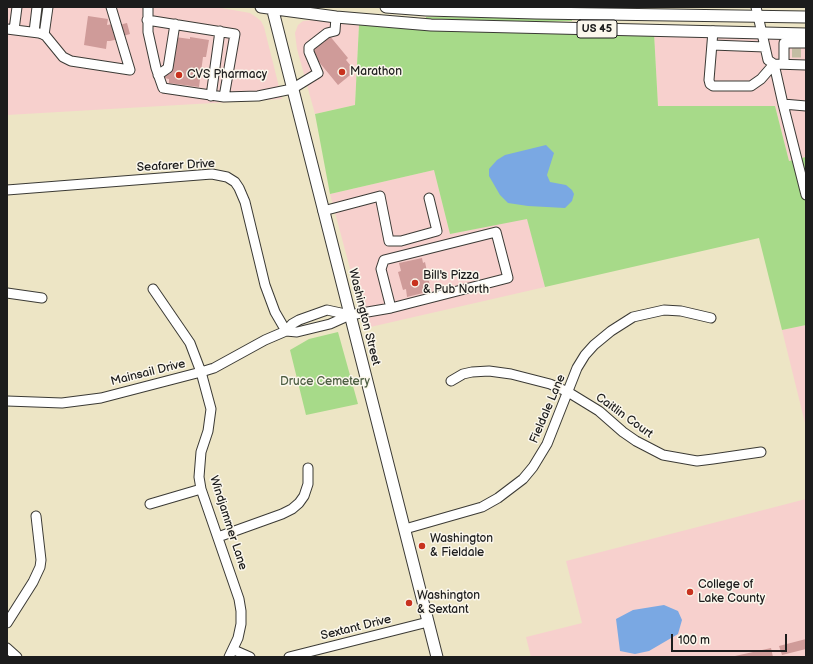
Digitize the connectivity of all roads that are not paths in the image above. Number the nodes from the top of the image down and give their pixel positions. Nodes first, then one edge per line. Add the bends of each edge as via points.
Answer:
1 (17, 7) edge
2 (37, 7) edge
3 (48, 7) edge
4 (112, 7) edge
5 (148, 7) edge
6 (261, 7) edge
7 (386, 7) edge
8 (272, 8) edge
9 (447, 9) edge
10 (558, 10) edge
11 (757, 11) edge
12 (336, 17) junction
13 (806, 17) edge
14 (11, 18) edge
15 (147, 20) junction
16 (175, 24) junction
17 (10, 30) edge
18 (713, 31) junction
19 (34, 32) junction
20 (220, 32) junction
21 (762, 32) junction
22 (44, 34) junction
23 (806, 34) edge
24 (806, 43) edge
25 (712, 45) junction
26 (765, 47) junction
27 (774, 64) junction
28 (784, 64) junction
29 (806, 65) edge
30 (158, 75) junction
31 (292, 89) junction
32 (211, 96) junction
33 (224, 97) junction
34 (784, 104) junction
35 (806, 106) edge
36 (7, 190) edge
37 (806, 195) edge
38 (429, 198) dead end
39 (323, 211) junction
40 (153, 289) dead end
41 (7, 293) edge
42 (42, 298) dead end
43 (391, 308) junction
44 (350, 315) junction
45 (711, 318) dead end
46 (286, 331) junction
47 (201, 372) junction
48 (451, 381) dead end
49 (568, 392) junction
50 (7, 401) edge
51 (761, 452) dead end
52 (308, 468) dead end
53 (201, 489) junction
54 (150, 504) dead end
55 (36, 516) dead end
56 (405, 529) junction
57 (218, 537) junction
58 (428, 622) junction
59 (7, 623) edge
60 (7, 648) edge
61 (231, 653) edge
62 (16, 657) edge
63 (250, 657) edge
64 (289, 657) edge
65 (437, 657) edge

1 - 14 street
2 - 19 street
3 - 22 street
4 - 22 street via 130,70 71,61 63,57
5 - 15 street
6 - 8 main road, US 45
7 - 9 main road, US 45
8 - 12 main road, US 45
8 - 31 main road, Washington Street
9 - 10 main road, US 45
10 - 11 main road, US 45
11 - 13 main road, US 45
11 - 21 street
12 - 18 main road, US 45 via 432,25
12 - 31 street via 335,30 326,33 309,46 318,73
14 - 17 street
15 - 16 street
15 - 30 street
16 - 20 street
16 - 30 street via 168,68
17 - 19 street
18 - 21 main road, US 45
18 - 25 street
19 - 22 street
20 - 32 street
20 - 33 street via 235,34
21 - 23 main road, US 45
21 - 26 street
24 - 28 street via 784,43 788,53
25 - 26 street
25 - 27 street via 709,80 712,85 756,84
26 - 27 street via 768,60
27 - 28 street
27 - 34 street
28 - 29 street
30 - 32 street via 163,88
31 - 33 street via 258,96
31 - 39 main road, Washington Street
32 - 33 street
34 - 35 street
34 - 37 street
36 - 46 street, Seafarer Drive via 229,174 245,202 265,285 275,312
38 - 39 street via 436,231 401,241 389,240 380,196
39 - 44 main road, Washington Street
40 - 47 street, Windjammer Lane via 181,329 193,350
41 - 42 street
43 - 43 street via 508,278 496,232 384,260 381,268
43 - 44 street
44 - 46 street, Mainsail Drive via 310,329
44 - 46 street, Mainsail Drive via 327,310 299,320
44 - 56 main road, Washington Street
45 - 49 street, Fieldale Lane via 664,310 621,323 585,355
46 - 47 street, Mainsail Drive
47 - 50 street, Mainsail Drive via 82,401
47 - 53 street, Windjammer Lane via 211,409 208,431 201,452
48 - 49 street, Caitlin Court via 463,374 489,371 533,379
49 - 51 street, Caitlin Court via 599,411 636,441 663,455 697,461
49 - 56 street, Fieldale Lane via 547,444 533,467 519,483 482,507
52 - 57 street via 308,484 304,496 292,509
53 - 54 street
53 - 57 street, Windjammer Lane
55 - 59 street via 42,560 33,582
56 - 58 main road, Washington Street
57 - 61 street, Windjammer Lane via 241,611 238,638
58 - 64 street, Sextant Drive
58 - 65 main road, Washington Street
60 - 62 street
61 - 63 street

